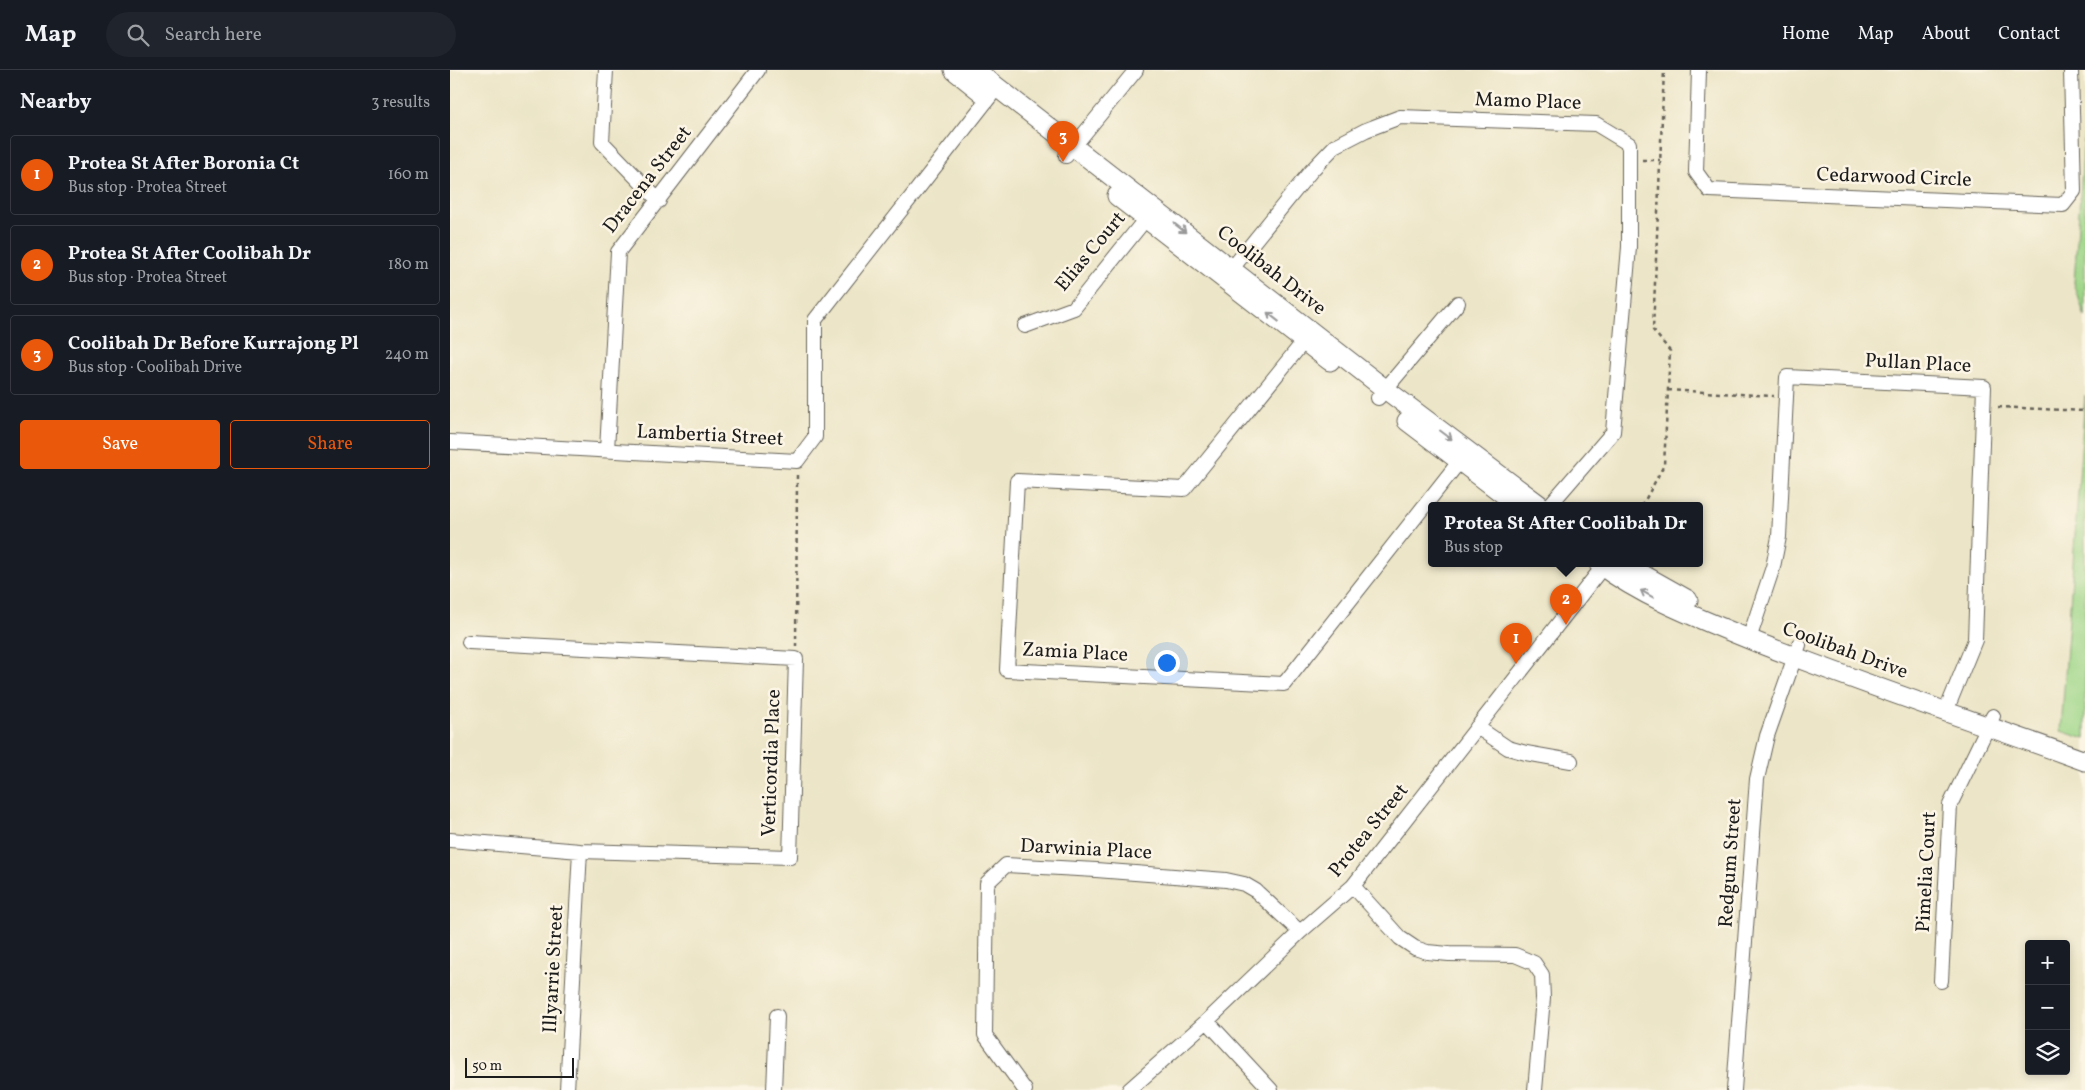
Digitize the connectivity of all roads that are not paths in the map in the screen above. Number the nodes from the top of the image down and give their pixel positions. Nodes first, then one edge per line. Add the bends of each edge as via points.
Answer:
1 (606, 70) edge
2 (758, 70) edge
3 (954, 70) edge
4 (975, 70) edge
5 (1136, 70) edge
6 (1699, 70) edge
7 (2071, 70) edge
8 (993, 92) junction
9 (1070, 152) junction
10 (659, 200) junction
11 (1150, 213) junction
12 (1228, 274) junction
13 (1458, 303) dead end
14 (1025, 326) dead end
15 (1308, 336) junction
16 (1381, 394) junction
17 (450, 442) edge
18 (607, 450) junction
19 (1464, 456) junction
20 (1516, 502) edge
21 (1535, 502) edge
22 (1552, 502) edge
23 (1600, 567) edge
24 (1605, 567) edge
25 (1629, 567) edge
26 (1751, 633) junction
27 (469, 642) dead end
28 (1797, 651) junction
29 (1948, 705) junction
30 (1991, 721) junction
31 (1476, 727) junction
32 (2085, 749) edge
33 (1571, 761) dead end
34 (2085, 761) edge
35 (450, 840) edge
36 (580, 851) junction
37 (1353, 886) junction
38 (1300, 932) junction
39 (1941, 981) dead end
40 (777, 1016) dead end
41 (1207, 1021) junction
42 (567, 1090) edge
43 (774, 1090) edge
44 (1025, 1090) edge
45 (1128, 1090) edge
46 (1271, 1090) edge
47 (1535, 1090) edge
48 (1734, 1090) edge

1 - 10 street via 602,142
2 - 10 street, Dracena Street
3 - 8 main road, Coolibah Drive
4 - 8 main road, Coolibah Drive
5 - 9 street
6 - 7 street, Cedarwood Circle via 1696,172 1709,190 2062,205 2074,191
8 - 9 main road, Coolibah Drive
8 - 18 street, Lambertia Street via 816,320 815,437 797,461
9 - 11 main road, Coolibah Drive
10 - 18 street, Dracena Street via 618,252
11 - 12 main road, Coolibah Drive
11 - 14 street, Elias Court via 1074,308
12 - 15 main road, Coolibah Drive
12 - 22 street, Mamo Place via 1335,146 1400,117 1596,124 1628,144 1629,247 1613,432
13 - 16 street
15 - 16 main road, Coolibah Drive
15 - 19 street, Zamia Place via 1184,489 1017,481 1007,670 1284,684
16 - 19 main road, Coolibah Drive
17 - 18 street, Lambertia Street
19 - 20 main road, Coolibah Drive
19 - 21 main road, Coolibah Drive
23 - 31 street, Protea Street
26 -> 24 main road, Coolibah Drive via 1690,614 1656,598
25 - 26 main road, Coolibah Drive
26 - 28 main road, Coolibah Drive
26 - 29 street, Pullan Place via 1773,567 1779,537 1787,377 1984,387 1975,640
27 - 36 street, Verticordia Place via 796,659 790,857
28 - 29 main road, Coolibah Drive
28 - 48 street, Redgum Street via 1767,736 1757,779
29 - 30 main road, Coolibah Drive
30 - 32 main road, Coolibah Drive
30 - 34 main road, Coolibah Drive
30 - 39 street, Pimelia Court via 1950,805
31 - 33 street via 1508,748
31 - 37 street, Protea Street
35 - 36 street, Verticordia Place
36 - 42 street, Illyarrie Street
37 - 38 street, Protea Street
37 - 47 street via 1400,938 1415,948 1449,954 1515,955 1534,963 1542,975 1543,998
38 - 41 street, Protea Street
38 - 44 street, Darwinia Place via 1244,884 1105,870 1006,865 987,883 985,1035
40 - 43 street
41 - 45 street, Protea Street
41 - 46 street

